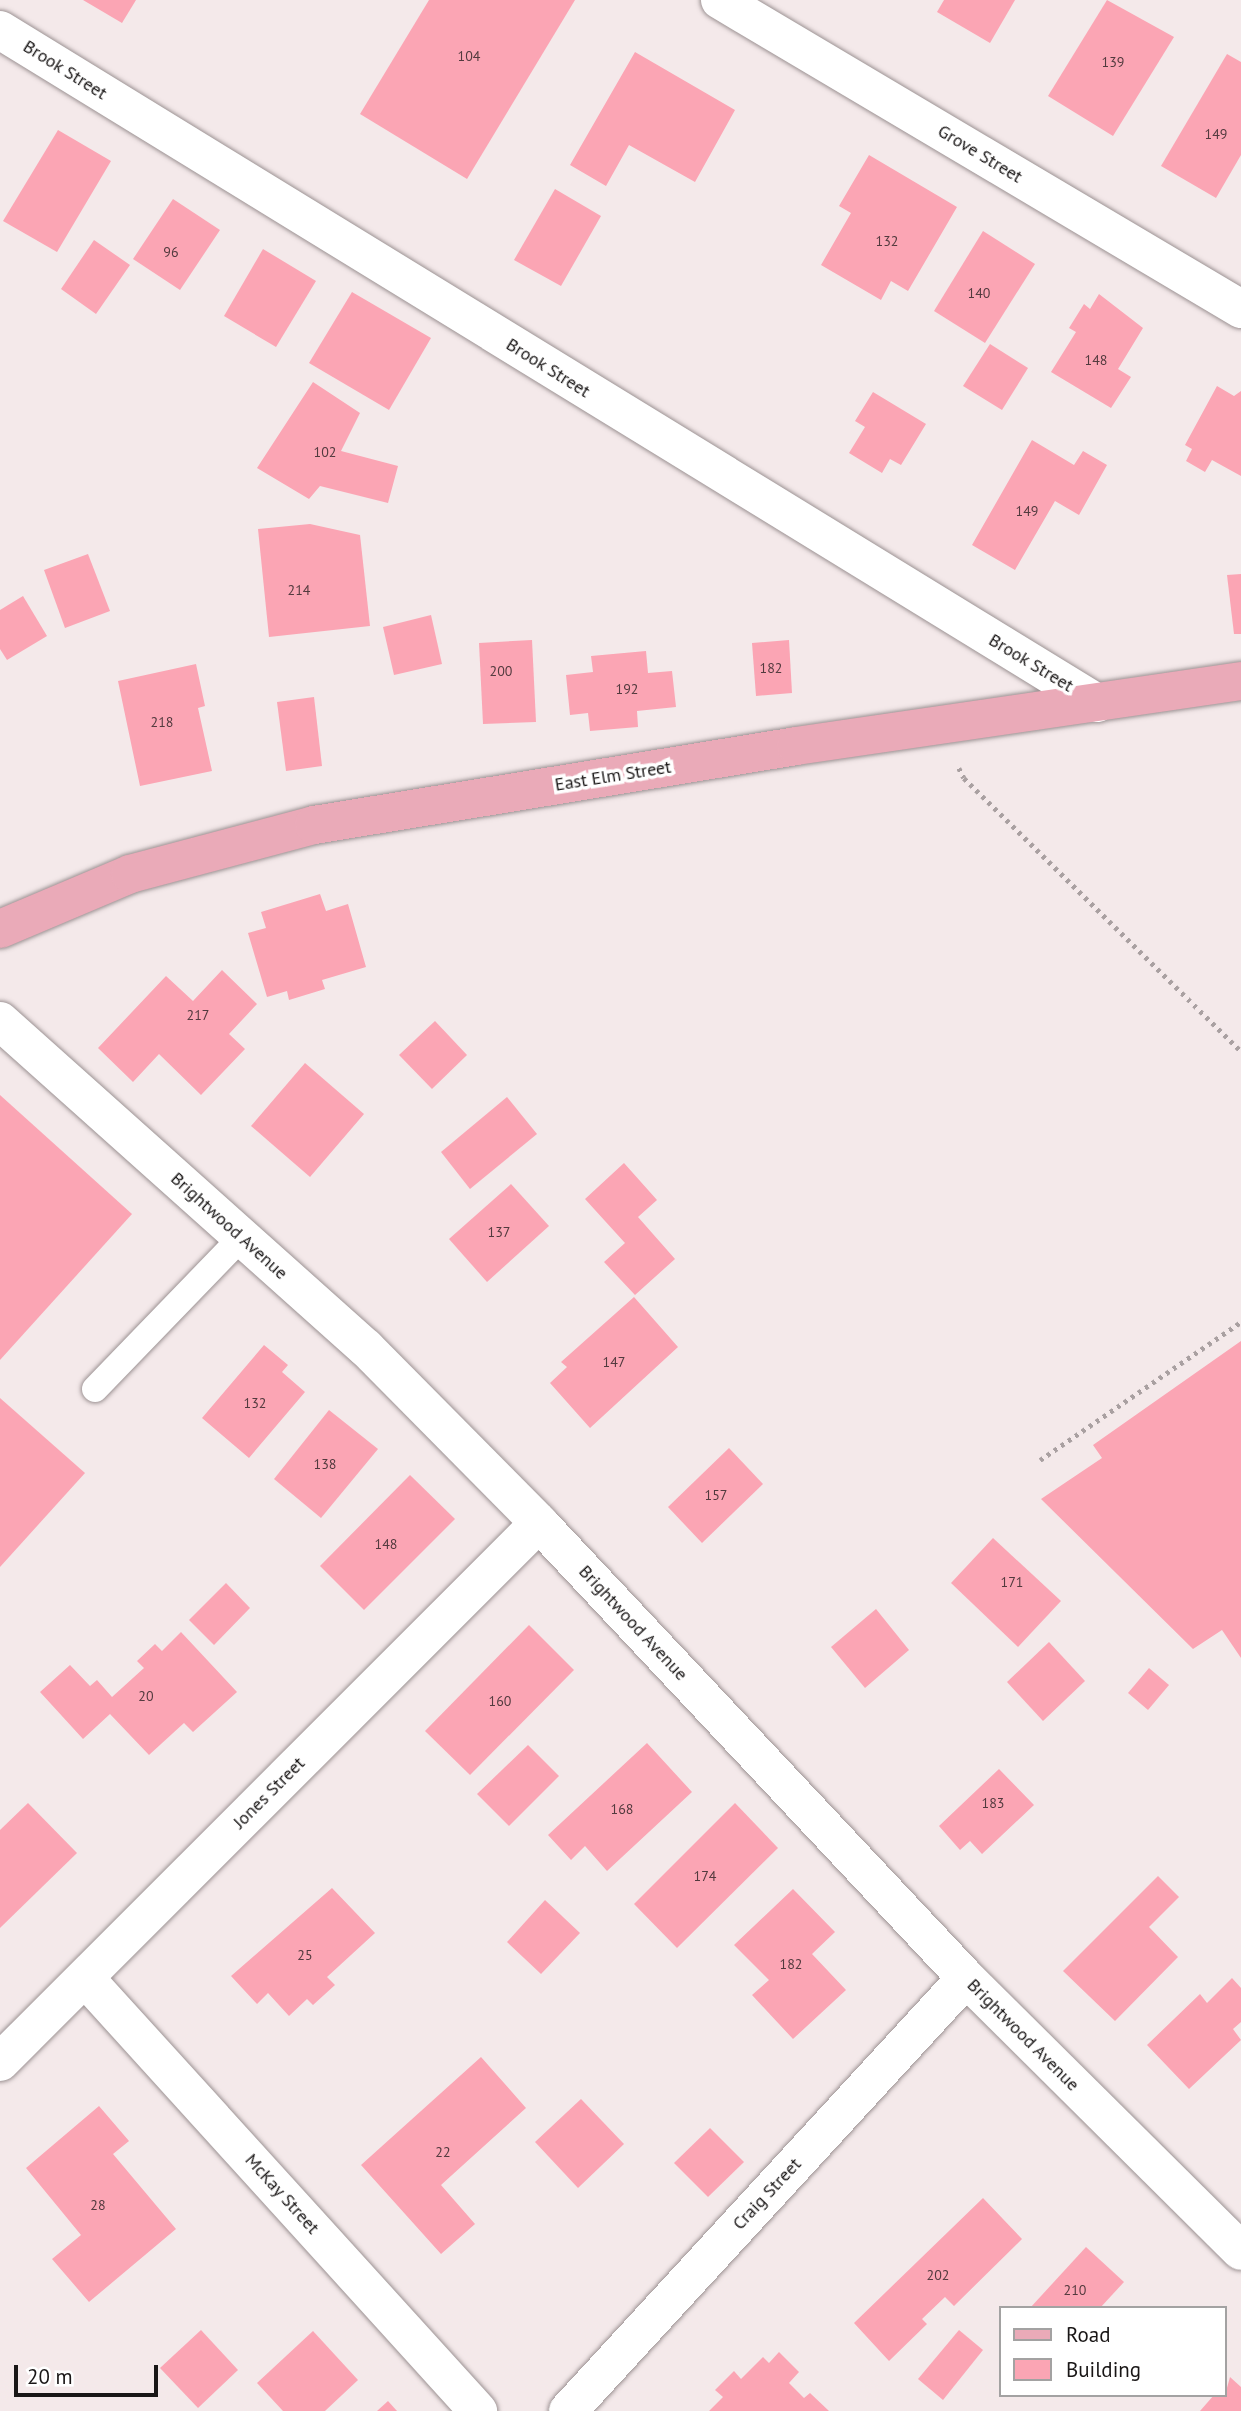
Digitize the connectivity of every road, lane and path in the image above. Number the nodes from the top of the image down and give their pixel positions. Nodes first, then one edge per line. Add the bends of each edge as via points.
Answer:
1 (720, 0) edge
2 (0, 30) edge
3 (1241, 309) edge
4 (1241, 681) edge
5 (1097, 703) junction
6 (938, 726) junction
7 (0, 929) edge
8 (0, 1021) edge
9 (1241, 1051) edge
10 (242, 1237) junction
11 (1241, 1322) edge
12 (95, 1389) dead end
13 (1040, 1460) dead end
14 (539, 1522) junction
15 (85, 1978) junction
16 (966, 1978) junction
17 (0, 2062) edge
18 (1241, 2251) edge
19 (478, 2411) edge
20 (568, 2411) edge

1 - 3 street, Grove Street
2 - 5 street, Brook Street
4 - 5 main road, East Elm Street
5 - 6 main road, East Elm Street
6 - 7 main road, East Elm Street via 314,825 130,874
6 - 9 path via 964,778
8 - 10 street, Brightwood Avenue
10 - 12 lane
10 - 14 street, Brightwood Avenue via 366,1348
11 - 13 path
14 - 15 street, Jones Street
14 - 16 street, Brightwood Avenue
15 - 17 street, Jones Street
15 - 19 street, McKay Street
16 - 18 street, Brightwood Avenue
16 - 20 street, Craig Street

